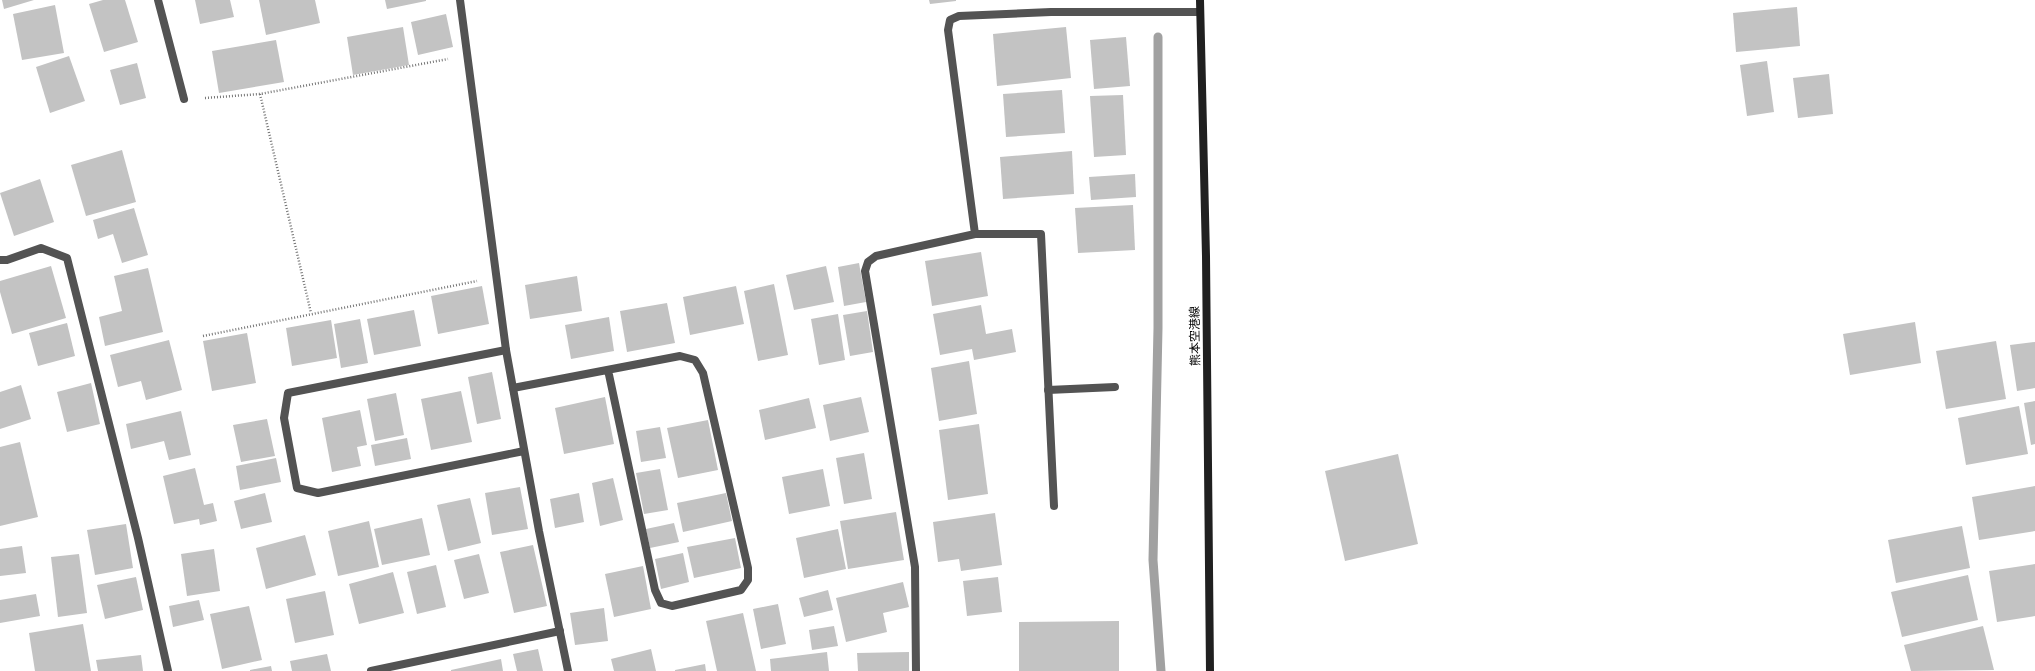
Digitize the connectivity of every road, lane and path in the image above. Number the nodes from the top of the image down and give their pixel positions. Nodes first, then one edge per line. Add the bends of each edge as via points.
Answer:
1 (158, 0) edge
2 (460, 0) edge
3 (1200, 0) edge
4 (1200, 12) junction
5 (467, 56) junction
6 (260, 94) junction
7 (184, 99) joint
8 (975, 234) junction
9 (0, 260) edge
10 (477, 281) dead end
11 (311, 313) junction
12 (202, 336) dead end
13 (506, 350) junction
14 (608, 370) junction
15 (1115, 387) dead end
16 (513, 388) junction
17 (1048, 390) junction
18 (524, 451) junction
19 (1054, 506) dead end
20 (560, 630) junction
21 (168, 671) edge
22 (371, 671) edge
23 (568, 671) edge
24 (916, 671) edge
25 (1210, 671) edge

1 - 7 street
2 - 5 street
3 - 4 main road, 熊本空港線
4 - 8 street via 1051,12 959,16 950,20 948,30
4 - 25 main road, 熊本空港線 via 1206,256
5 - 6 path
5 - 13 street
6 - 7 path
6 - 11 path
8 - 17 street via 1041,234
8 - 24 street via 876,256 868,262 866,271 915,566
9 - 21 street via 41,248 67,258 138,538
10 - 11 path
11 - 12 path
13 - 16 street
13 - 18 street via 288,393 284,418 288,447 298,488 318,493
14 - 14 street via 680,356 696,360 703,373 748,568 748,580 741,590 672,606 661,603 655,590
14 - 16 street
15 - 17 street
16 - 18 street
17 - 19 street
18 - 20 street
20 - 22 street
20 - 23 street

